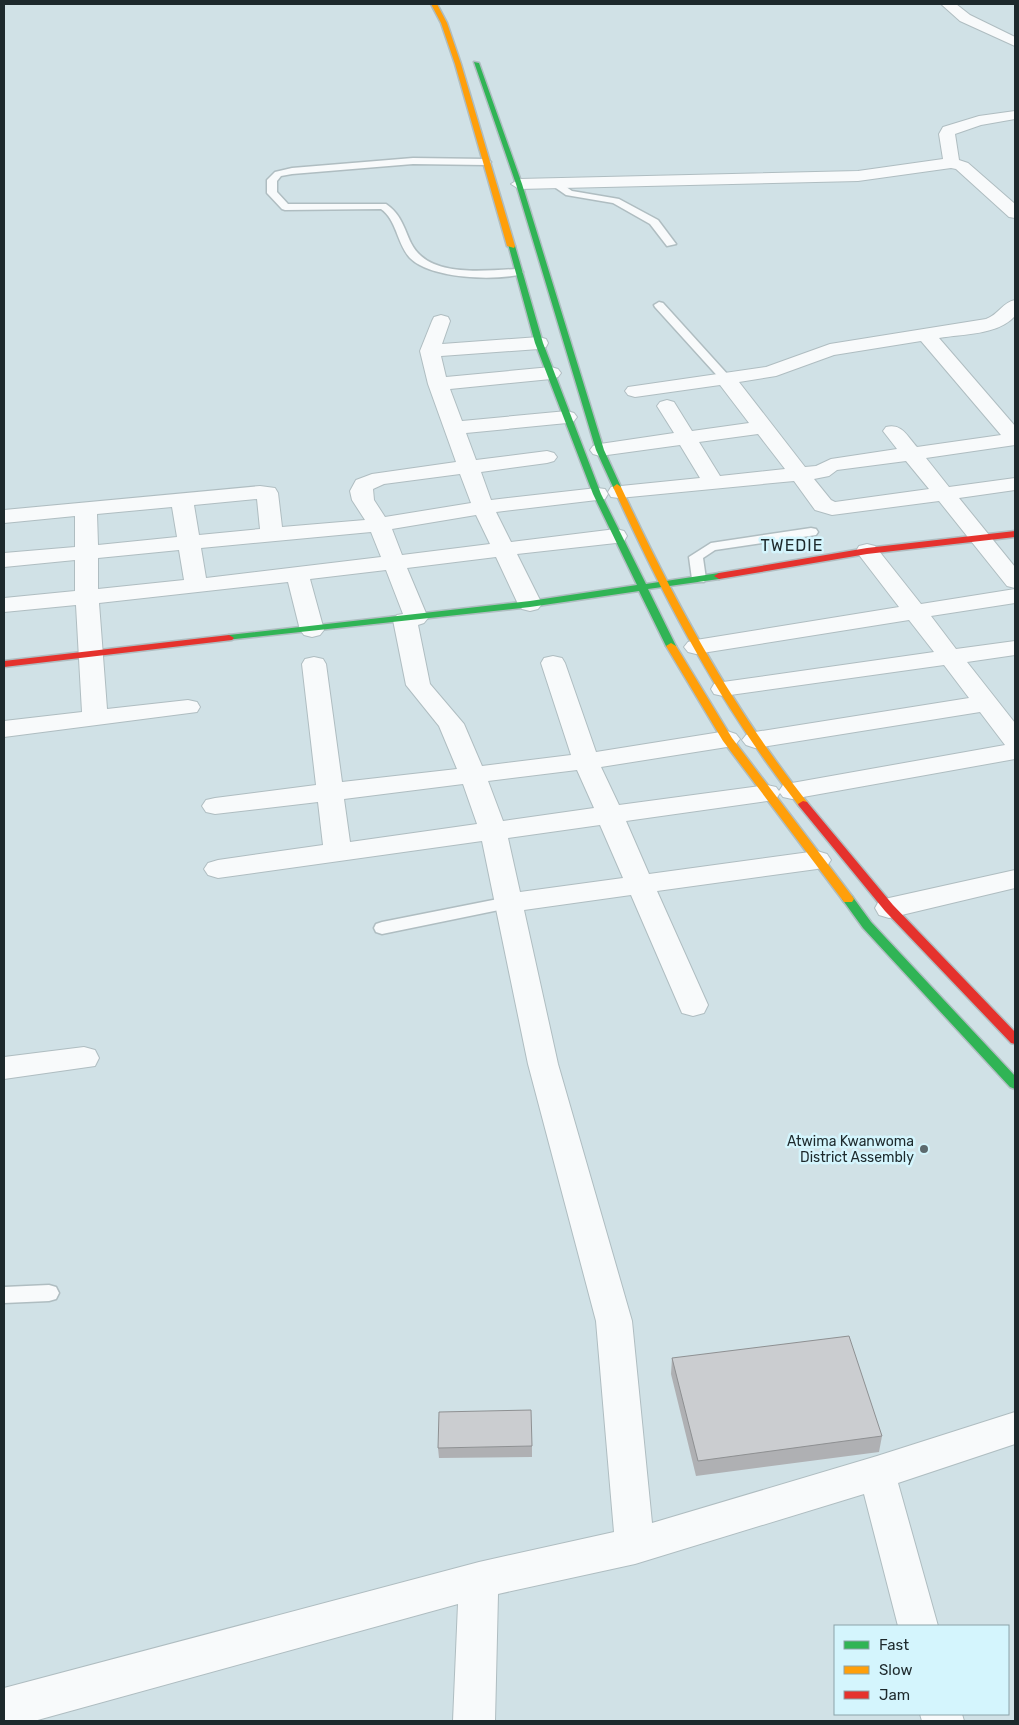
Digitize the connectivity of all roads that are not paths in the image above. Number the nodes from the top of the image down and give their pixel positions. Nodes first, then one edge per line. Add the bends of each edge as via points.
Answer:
1 (434, 4) edge
2 (948, 4) edge
3 (1015, 42) edge
4 (473, 55) dead end
5 (1015, 116) edge
6 (486, 162) junction
7 (952, 163) junction
8 (519, 184) junction
9 (556, 184) junction
10 (1015, 213) edge
11 (671, 244) dead end
12 (518, 272) junction
13 (659, 305) dead end
14 (1015, 305) edge
15 (441, 321) dead end
16 (926, 335) junction
17 (539, 343) junction
18 (430, 351) junction
19 (551, 374) junction
20 (726, 379) junction
21 (438, 384) junction
22 (635, 391) dead end
23 (667, 406) dead end
24 (567, 417) junction
25 (763, 427) junction
26 (454, 428) junction
27 (893, 431) dead end
28 (688, 438) junction
29 (1015, 438) edge
30 (600, 450) junction
31 (912, 454) junction
32 (547, 457) dead end
33 (468, 467) junction
34 (799, 475) junction
35 (714, 483) junction
36 (1015, 484) edge
37 (619, 492) junction
38 (597, 494) junction
39 (944, 494) junction
40 (182, 499) junction
41 (483, 507) junction
42 (86, 508) junction
43 (4, 516) edge
44 (379, 525) junction
45 (811, 532) dead end
46 (1015, 534) edge
47 (272, 535) junction
48 (616, 536) junction
49 (980, 538) junction
50 (190, 543) junction
51 (504, 550) junction
52 (867, 552) junction
53 (87, 553) junction
54 (4, 560) edge
55 (393, 563) junction
56 (297, 574) junction
57 (699, 579) junction
58 (1015, 581) edge
59 (662, 585) junction
60 (196, 586) junction
61 (642, 589) junction
62 (87, 596) junction
63 (1015, 596) edge
64 (530, 604) junction
65 (4, 606) edge
66 (916, 612) junction
67 (410, 619) junction
68 (312, 630) junction
69 (696, 647) junction
70 (1015, 648) edge
71 (91, 654) junction
72 (951, 657) junction
73 (4, 664) edge
74 (314, 664) dead end
75 (552, 664) dead end
76 (723, 689) junction
77 (987, 703) junction
78 (188, 707) dead end
79 (94, 718) junction
80 (4, 729) edge
81 (727, 739) junction
82 (755, 740) junction
83 (1015, 740) edge
84 (1015, 751) edge
85 (586, 761) junction
86 (473, 775) junction
87 (779, 792) junction
88 (330, 793) junction
89 (215, 806) dead end
90 (610, 816) junction
91 (493, 831) junction
92 (338, 852) junction
93 (817, 860) junction
94 (218, 869) dead end
95 (1015, 879) edge
96 (640, 885) junction
97 (508, 903) junction
98 (889, 908) junction
99 (382, 928) dead end
100 (693, 1005) dead end
101 (1015, 1040) edge
102 (84, 1058) dead end
103 (4, 1068) edge
104 (1015, 1084) edge
105 (49, 1293) dead end
106 (4, 1295) edge
107 (1015, 1428) edge
108 (877, 1473) junction
109 (635, 1546) junction
110 (479, 1580) junction
111 (918, 1625) edge
112 (4, 1710) edge
113 (474, 1721) edge

1 - 6 street via 458,64
2 - 3 street via 965,18
4 - 8 street
5 - 7 street via 948,130
6 - 12 street
6 - 12 lane via 393,161 292,171 278,174 272,180 272,193 286,207 383,206 392,210 407,247 431,267 449,272
7 - 9 street via 858,176
7 - 10 street via 962,166
8 - 9 street
8 - 30 street
9 - 11 lane via 569,193 616,201 654,222
12 - 17 street
13 - 20 lane
14 - 16 street via 1001,320 990,324
15 - 18 street
16 - 20 street via 830,350 782,368
16 - 29 street
17 - 18 street
17 - 19 street
18 - 21 street
19 - 21 street
19 - 24 street
20 - 22 street
20 - 25 street
21 - 26 street
23 - 28 street
24 - 26 street
24 - 38 street
25 - 28 street
25 - 34 street
26 - 33 street
27 - 31 street
28 - 30 street
28 - 35 street
29 - 31 street
30 - 37 street
31 - 34 street via 831,465 822,472
31 - 39 street
32 - 33 street
33 - 41 street
33 - 44 street via 379,478 364,485 361,490 364,500
34 - 35 street
34 - 39 street via 823,505 832,509
35 - 37 street
36 - 39 street
37 - 59 street
38 - 41 street
38 - 48 street
39 - 49 street
40 - 42 street
40 - 47 street via 267,493
40 - 50 street
41 - 44 street
41 - 51 street
42 - 43 street
42 - 53 street
44 - 47 street
44 - 55 street
45 - 57 lane via 710,547 696,557
46 - 49 street
47 - 50 street
48 - 51 street
48 - 61 street
49 - 52 street
49 - 58 street
50 - 53 street
50 - 60 street
51 - 55 street
51 - 64 street
52 - 57 street
52 - 66 street
53 - 54 street
53 - 62 street
55 - 56 street
55 - 67 street
56 - 60 street
56 - 68 street
57 - 59 street
59 - 61 street
59 - 69 street
60 - 62 street
61 - 64 street
61 - 81 street via 673,650
62 - 65 street
62 - 71 street
63 - 66 street
64 - 67 street
66 - 69 street
66 - 72 street
67 - 68 street
67 - 86 street via 418,685 451,724
68 - 71 street
69 - 76 street
70 - 72 street
71 - 73 street
71 - 79 street
72 - 76 street
72 - 77 street
74 - 88 street
75 - 85 street
76 - 82 street
77 - 82 street
77 - 83 street
78 - 79 street
79 - 80 street
81 - 85 street
81 - 87 street
82 - 87 street
84 - 87 street
85 - 86 street
85 - 90 street
86 - 88 street
86 - 91 street
87 - 90 street
87 - 93 street
87 - 98 street
88 - 89 street
88 - 92 street
90 - 91 street
90 - 96 street
91 - 92 street
91 - 97 street
92 - 94 street
93 - 96 street
93 - 104 street via 867,925
95 - 98 street
96 - 97 street
96 - 100 street
97 - 99 lane
97 - 109 street via 544,1064 614,1321
98 - 101 street
102 - 103 street
105 - 106 lane
107 - 108 street
108 - 109 street
108 - 111 street
109 - 110 street
110 - 112 street
110 - 113 street

